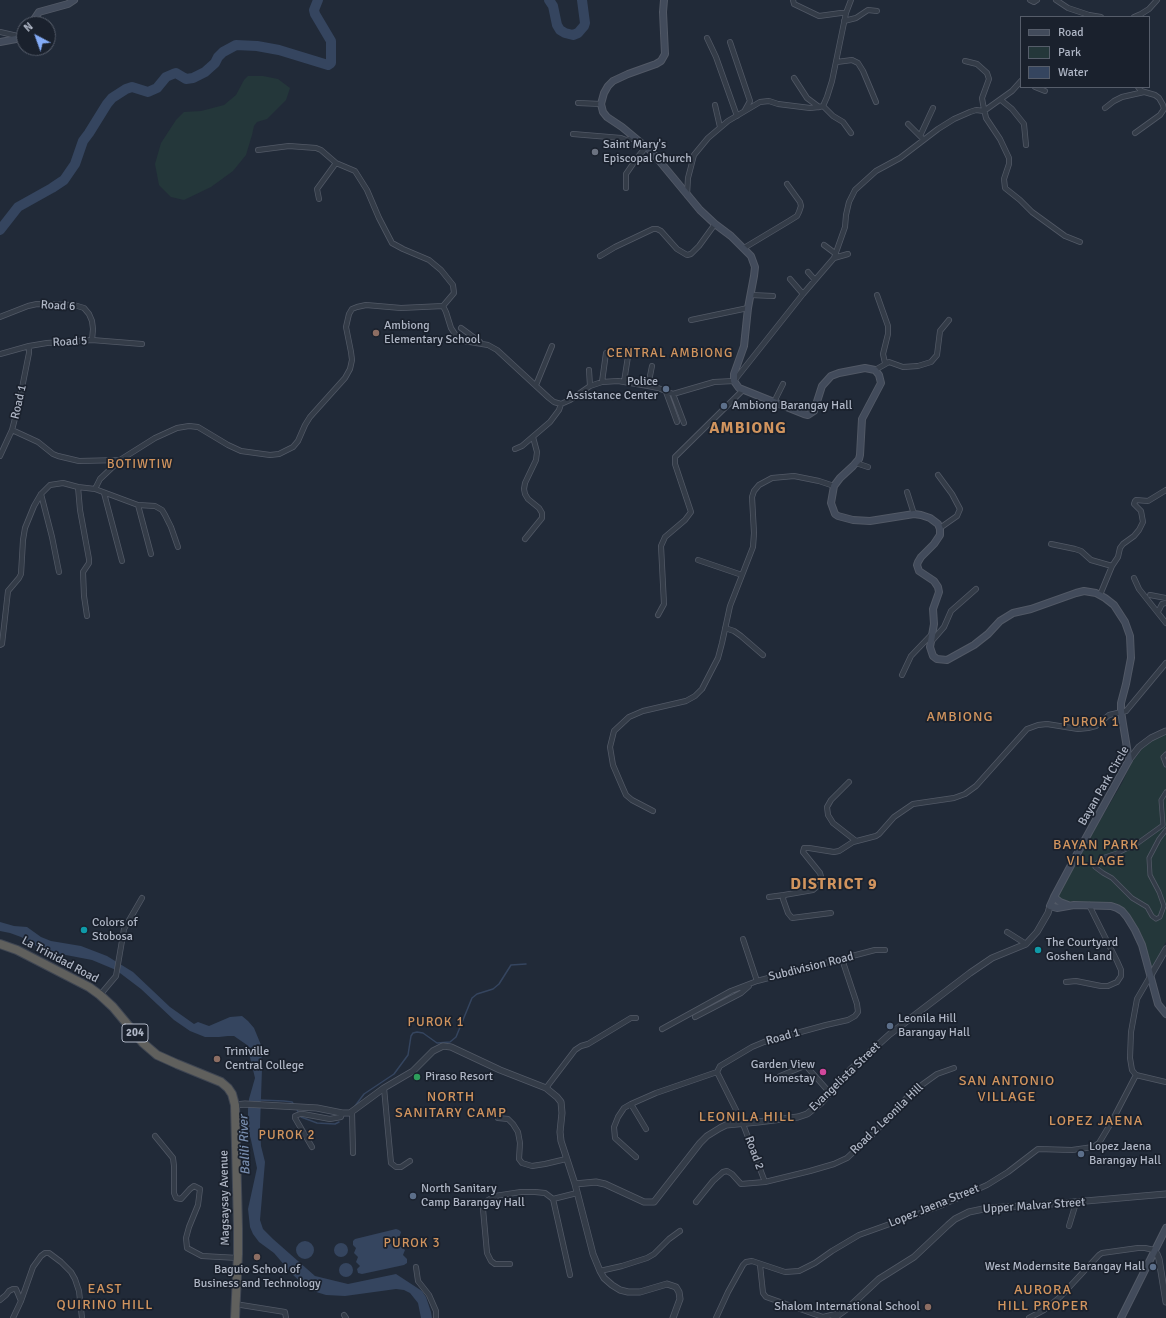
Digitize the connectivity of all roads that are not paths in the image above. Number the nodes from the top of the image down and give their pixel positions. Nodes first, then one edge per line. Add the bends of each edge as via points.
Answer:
1 (74, 0) edge
2 (664, 0) edge
3 (793, 0) edge
4 (851, 0) edge
5 (1030, 0) edge
6 (1037, 0) edge
7 (1056, 0) edge
8 (1157, 0) edge
9 (877, 11) dead end
10 (846, 13) junction
11 (36, 16) edge
12 (1089, 16) edge
13 (1136, 16) edge
14 (844, 21) junction
15 (0, 32) edge
16 (16, 35) edge
17 (707, 38) dead end
18 (16, 39) edge
19 (0, 42) edge
20 (730, 42) dead end
21 (836, 62) junction
22 (965, 62) dead end
23 (794, 78) dead end
24 (1020, 83) edge
25 (1038, 88) edge
26 (1139, 88) edge
27 (1045, 91) dead end
28 (1144, 92) junction
29 (1001, 100) junction
30 (876, 102) dead end
31 (578, 103) dead end
32 (601, 104) junction
33 (716, 106) dead end
34 (821, 107) junction
35 (933, 108) dead end
36 (1105, 108) dead end
37 (984, 111) junction
38 (744, 112) junction
39 (737, 116) junction
40 (908, 124) dead end
41 (720, 127) junction
42 (851, 133) dead end
43 (1135, 133) dead end
44 (573, 134) dead end
45 (920, 136) junction
46 (636, 138) junction
47 (925, 140) junction
48 (1026, 145) dead end
49 (646, 147) junction
50 (258, 150) dead end
51 (336, 163) junction
52 (787, 184) dead end
53 (626, 188) dead end
54 (687, 195) junction
55 (320, 199) dead end
56 (715, 224) junction
57 (1080, 242) dead end
58 (824, 245) dead end
59 (744, 248) junction
60 (848, 254) dead end
61 (600, 256) dead end
62 (835, 256) junction
63 (808, 272) dead end
64 (790, 279) dead end
65 (815, 280) junction
66 (751, 294) junction
67 (803, 294) junction
68 (877, 295) dead end
69 (773, 296) dead end
70 (443, 306) junction
71 (748, 308) junction
72 (0, 317) edge
73 (691, 320) dead end
74 (948, 320) dead end
75 (461, 328) dead end
76 (92, 340) junction
77 (481, 343) junction
78 (142, 344) dead end
79 (28, 346) junction
80 (552, 346) dead end
81 (628, 350) dead end
82 (606, 353) dead end
83 (0, 354) edge
84 (885, 363) junction
85 (652, 366) dead end
86 (589, 370) dead end
87 (875, 370) junction
88 (734, 381) junction
89 (602, 382) junction
90 (624, 382) junction
91 (783, 384) dead end
92 (536, 385) junction
93 (590, 386) junction
94 (648, 386) junction
95 (743, 390) junction
96 (666, 392) junction
97 (673, 394) junction
98 (774, 402) junction
99 (561, 404) junction
100 (677, 422) dead end
101 (684, 423) dead end
102 (12, 430) junction
103 (533, 437) junction
104 (515, 449) dead end
105 (0, 456) edge
106 (120, 460) junction
107 (856, 463) junction
108 (868, 467) dead end
109 (938, 474) dead end
110 (834, 486) junction
111 (78, 487) junction
112 (94, 489) junction
113 (1166, 490) edge
114 (907, 492) dead end
115 (104, 493) junction
116 (41, 494) junction
117 (138, 505) junction
118 (914, 514) junction
119 (940, 528) junction
120 (525, 539) dead end
121 (1051, 544) dead end
122 (178, 547) dead end
123 (151, 554) dead end
124 (698, 560) dead end
125 (122, 561) dead end
126 (1112, 566) junction
127 (59, 572) dead end
128 (742, 575) junction
129 (1134, 578) dead end
130 (976, 589) dead end
131 (1100, 595) junction
132 (1150, 595) dead end
133 (1166, 598) edge
134 (1166, 603) edge
135 (1159, 610) dead end
136 (658, 615) dead end
137 (87, 616) dead end
138 (1166, 623) edge
139 (725, 628) junction
140 (933, 632) junction
141 (930, 642) junction
142 (0, 645) edge
143 (763, 655) dead end
144 (1166, 664) edge
145 (902, 675) dead end
146 (1121, 711) junction
147 (1166, 731) edge
148 (1166, 754) edge
149 (1129, 760) junction
150 (1166, 765) edge
151 (849, 782) dead end
152 (1166, 792) edge
153 (653, 811) dead end
154 (1166, 830) edge
155 (856, 841) junction
156 (784, 896) junction
157 (1054, 896) junction
158 (769, 897) dead end
159 (142, 898) dead end
160 (1070, 905) junction
161 (1089, 905) junction
162 (1050, 906) junction
163 (831, 913) dead end
164 (1006, 932) dead end
165 (743, 939) dead end
166 (0, 944) edge
167 (1026, 944) junction
168 (885, 950) dead end
169 (1166, 950) edge
170 (842, 959) junction
171 (1151, 975) junction
172 (757, 981) junction
173 (1066, 982) dead end
174 (751, 984) junction
175 (100, 995) junction
176 (1166, 1014) edge
177 (695, 1017) dead end
178 (636, 1018) dead end
179 (662, 1029) dead end
180 (954, 1068) dead end
181 (717, 1072) junction
182 (1136, 1075) junction
183 (780, 1076) dead end
184 (221, 1082) joint
185 (1166, 1082) edge
186 (384, 1088) junction
187 (546, 1088) junction
188 (830, 1093) junction
189 (630, 1104) junction
190 (235, 1106) junction
191 (352, 1112) junction
192 (342, 1113) junction
193 (498, 1118) dead end
194 (743, 1124) junction
195 (646, 1129) dead end
196 (155, 1136) dead end
197 (312, 1148) dead end
198 (353, 1154) dead end
199 (636, 1157) dead end
200 (566, 1159) junction
201 (410, 1161) dead end
202 (764, 1182) junction
203 (575, 1184) junction
204 (577, 1192) junction
205 (1166, 1194) edge
206 (553, 1199) junction
207 (696, 1202) dead end
208 (1076, 1202) junction
209 (1069, 1226) dead end
210 (1166, 1228) edge
211 (680, 1231) dead end
212 (1154, 1250) junction
213 (238, 1258) junction
214 (510, 1264) dead end
215 (760, 1265) junction
216 (416, 1267) dead end
217 (600, 1271) junction
218 (570, 1275) dead end
219 (0, 1300) edge
220 (22, 1301) junction
221 (1166, 1302) edge
222 (235, 1304) junction
223 (841, 1313) junction
224 (13, 1318) edge
225 (82, 1318) edge
226 (235, 1318) edge
227 (286, 1318) edge
228 (436, 1318) edge
229 (674, 1318) edge
230 (716, 1318) edge
231 (834, 1318) edge
232 (1029, 1318) edge
233 (1121, 1318) edge

1 - 11 main road via 39,12
2 - 32 main road via 665,54 656,64 613,81 604,93
3 - 10 street via 794,4 818,16
4 - 10 street
5 - 6 street
7 - 12 street
8 - 13 street via 1149,9
9 - 14 street via 868,10 856,18
10 - 14 street
14 - 21 street
15 - 16 street
17 - 39 street
18 - 19 main road
20 - 38 street via 750,101
21 - 30 street via 852,60 858,63
21 - 34 street via 827,97
22 - 37 street via 977,64 987,73 989,79 982,98
23 - 34 street via 807,98
24 - 29 street
25 - 27 street
26 - 28 street
28 - 36 street via 1122,97
28 - 43 street via 1159,98 1164,109 1160,115
29 - 37 street
29 - 48 street via 1024,124
31 - 32 street
32 - 46 main road via 607,117
33 - 41 street
34 - 38 street via 769,101 760,102
34 - 42 street via 843,122
35 - 45 street
37 - 47 street via 976,110 954,119
37 - 57 street via 1009,158 1004,179 1005,188 1065,236
38 - 39 street
39 - 41 street
40 - 45 street
41 - 54 street via 694,155
44 - 46 street via 626,140
45 - 47 street
46 - 49 main road
47 - 62 street via 876,171 855,190 849,202 845,227
49 - 53 street via 626,174
49 - 54 main road
50 - 51 street via 289,146 316,148
51 - 55 street via 317,189
51 - 70 street via 356,171 392,242 429,260 452,284 454,293
52 - 59 street via 800,202 797,216
54 - 56 main road
56 - 59 main road
56 - 61 street via 691,254 686,255 661,231 653,229
58 - 62 street
59 - 66 main road via 751,256 755,267
60 - 62 street
62 - 65 street
63 - 65 street
64 - 67 street
65 - 67 street
66 - 69 street
66 - 71 main road
67 - 88 street
68 - 84 street via 888,326 883,354
70 - 77 street via 457,337 464,341
70 - 106 street via 401,308 366,305 352,309 346,322 352,360 345,378 305,424 293,447 279,454 241,451 198,427 189,426 177,428 155,438
71 - 73 street
71 - 88 main road via 744,346
72 - 76 street, Road 6 via 37,304 74,305 84,308 89,314 93,329
74 - 84 street via 940,331 937,355 931,362 903,367
75 - 77 street
76 - 78 street, Road 5
76 - 79 street, Road 5
77 - 92 street via 497,350
79 - 83 street, Road 5
79 - 102 street, Road 1 via 29,353
80 - 92 street
81 - 90 street
82 - 89 street
84 - 87 street
85 - 94 street
86 - 93 street
87 - 98 main road via 865,368 831,376 822,386 816,408 811,414 804,414
87 - 107 main road via 881,383 862,419 860,455
88 - 95 main road
88 - 97 street via 714,382
89 - 90 street
89 - 93 street
90 - 94 street
91 - 98 street
92 - 99 street via 554,402
93 - 99 street
94 - 96 street
95 - 98 main road
95 - 136 street via 675,457 691,512 665,536 661,546 664,604
96 - 97 street
96 - 100 street
97 - 101 street
99 - 103 street via 554,418
102 - 105 street, Road 1
102 - 106 street via 38,442 58,456 79,460
103 - 104 street
103 - 120 street via 537,452 536,460 524,489 528,498 539,508 542,518
106 - 112 street via 100,479
107 - 108 street
107 - 110 main road
109 - 119 street via 960,509 952,521
110 - 118 main road via 831,504 838,516 866,521
110 - 128 street via 794,476 772,478 759,486 752,497 753,547
111 - 112 street
111 - 116 street via 56,483
111 - 137 street via 89,558 83,572
112 - 115 street
113 - 126 street via 1152,500 1135,501 1134,504 1141,510 1143,522 1134,536 1120,548
114 - 118 street
115 - 117 street
115 - 125 street
116 - 127 street
116 - 142 street via 34,506 23,540 21,574 8,591
117 - 122 street via 155,506 162,510
117 - 123 street
118 - 119 main road via 930,518
119 - 140 main road via 937,540 917,565 919,571 934,581 938,587 939,592 933,609
121 - 126 street via 1076,549 1091,560
124 - 128 street
126 - 131 street
128 - 139 street
129 - 138 street via 1139,589
130 - 141 street via 951,611 944,627
131 - 141 main road via 1084,591 1013,613 1000,621 974,645 946,660 933,656
131 - 146 main road via 1120,613 1130,636 1131,658
132 - 133 street
134 - 135 street via 1162,604
139 - 143 street via 734,631
139 - 153 street via 718,658 702,689 695,696 686,701 629,717 614,731 610,747 613,765 626,795
140 - 141 main road
140 - 145 street via 911,656
144 - 146 street via 1126,711
146 - 149 main road
146 - 155 street via 1088,728 1047,724 1032,727 970,791 954,798 913,804 894,817 876,836
147 - 149 street, Bayan Park Circle via 1145,742
148 - 150 street via 1163,758
149 - 157 main road, Bayan Park Circle
151 - 155 street via 830,800 827,807 833,823
152 - 154 street via 1161,800 1162,825 1138,843 1105,857 1096,864 1096,867 1112,878 1132,898 1147,907 1156,919 1160,917 1164,906 1150,875 1149,858
155 - 156 street via 834,852 804,848 804,854 822,876 820,884 813,890
156 - 158 street
156 - 163 street via 788,913 792,918
157 - 160 main road via 1060,902
157 - 162 main road, Bayan Park Circle
159 - 175 street via 124,929 116,976
160 - 161 main road
160 - 162 main road
161 - 171 main road via 1111,906 1127,917 1142,945
161 - 173 street via 1117,961 1121,976 1117,982 1108,986
162 - 167 street, Evangelista Street via 1037,932
164 - 167 street
165 - 172 street, Subdivision Road
166 - 175 highway, La Trinidad Road / 204 via 77,980
167 - 188 street, Evangelista Street via 992,958 970,973 890,1034
168 - 170 street, Subdivision Road via 875,950
169 - 171 street
170 - 172 street, Subdivision Road
170 - 181 street, Road 1 via 858,1012 855,1016 764,1042 720,1066
171 - 176 main road via 1158,1004
171 - 182 street via 1137,999 1131,1032 1130,1058 1132,1070
172 - 174 street
174 - 177 street via 741,993
174 - 179 street via 731,991
175 - 184 highway, La Trinidad Road / 204 via 157,1055
178 - 187 street via 631,1018 575,1050
180 - 202 street, Road 2 Leonila Hill via 937,1074 912,1092 847,1158 810,1171
181 - 189 street
181 - 194 street
182 - 185 street
182 - 215 street, Lopez Jaena Street via 1111,1123 1093,1148 1038,1149 987,1185 940,1206 859,1235 815,1263 799,1270 785,1272
183 - 188 street via 807,1066
184 - 190 highway, Magsaysay Avenue / 204 via 232,1094
186 - 187 street via 413,1071 442,1046 450,1047
186 - 191 street
186 - 201 street via 391,1163 400,1167
187 - 200 street via 558,1097 560,1102 560,1132
188 - 194 street, Evangelista Street via 821,1103 798,1117
189 - 195 street
189 - 199 street via 618,1117 614,1127 615,1138
190 - 192 street via 248,1104 317,1108
190 - 213 highway, Magsaysay Avenue / 204
191 - 192 street
191 - 198 street
192 - 197 street via 341,1117 330,1119 303,1114 295,1116
193 - 200 street via 508,1118 516,1128 520,1143 519,1159 522,1163 532,1166
194 - 202 street, Road 2
194 - 203 street, Evangelista Street via 726,1125 708,1136 654,1202 644,1202 605,1184
196 - 213 street via 172,1158 176,1198 181,1199 194,1186 200,1188 198,1205 186,1238 187,1248 202,1256
200 - 203 street
202 - 207 street, Road 2 Leonila Hill via 741,1184 727,1171 713,1181
203 - 204 street
204 - 206 street
204 - 217 street
205 - 208 street, Upper Malvar Street
206 - 214 street via 545,1193 521,1192 495,1196 488,1200 483,1209 487,1253 495,1264
206 - 218 street
208 - 209 street
208 - 223 street, Upper Malvar Street via 988,1208 969,1212 948,1225 914,1257 879,1279
210 - 212 main road
211 - 217 street via 647,1258
212 - 221 street via 1159,1259
212 - 232 street via 1138,1248 1102,1253 1060,1297
212 - 233 main road
213 - 222 highway, Magsaysay Avenue / 204
215 - 223 street via 763,1293 766,1297 823,1317
215 - 230 street, Lopez Jaena Street via 752,1262 743,1265
216 - 228 street via 418,1281 430,1295
217 - 229 street via 612,1285 628,1292 640,1292 667,1284 676,1287 680,1299
219 - 220 street via 13,1289
220 - 224 street
220 - 225 street via 33,1267 41,1256 49,1253 61,1262 75,1279
222 - 226 highway, Magsaysay Avenue / 204
222 - 227 street via 285,1312
223 - 231 street, Upper Malvar Street

